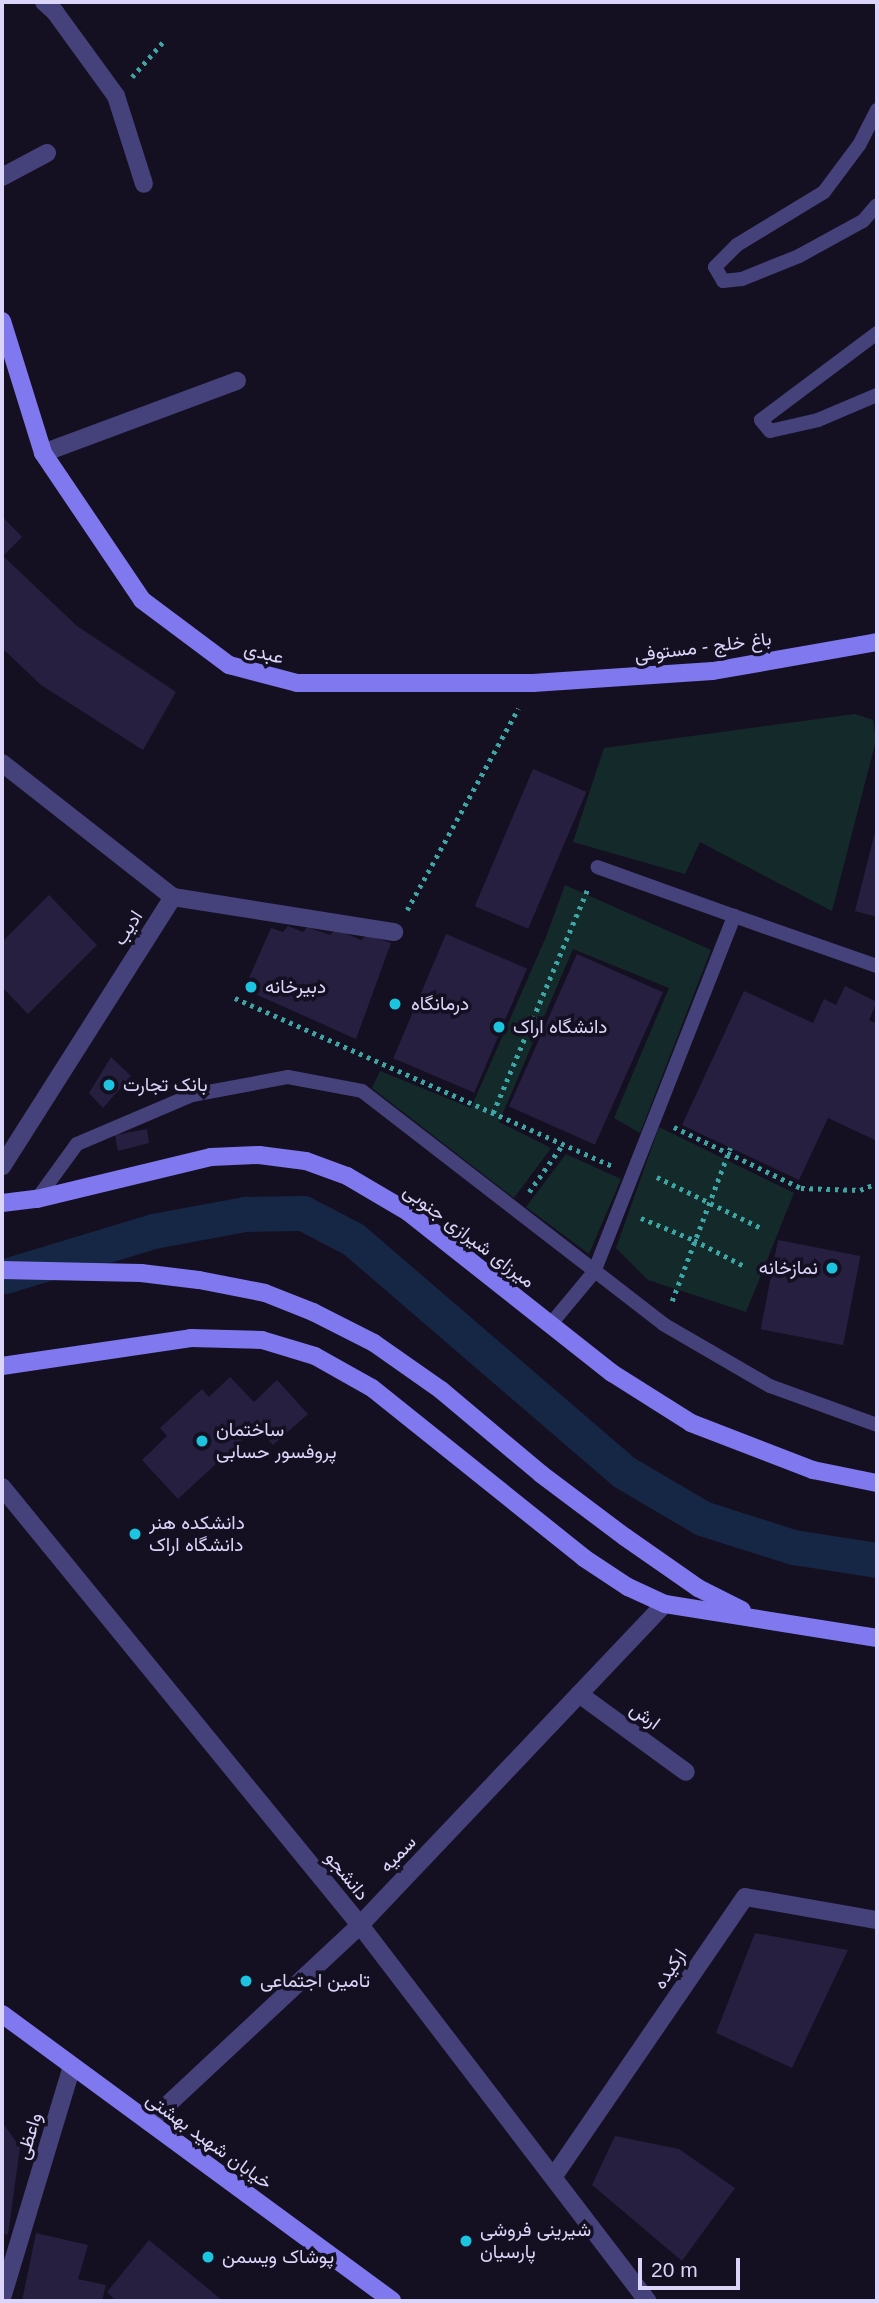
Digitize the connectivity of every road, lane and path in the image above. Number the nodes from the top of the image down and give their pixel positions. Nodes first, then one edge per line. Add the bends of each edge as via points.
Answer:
1 (44, 2) edge
2 (163, 41) dead end
3 (116, 96) junction
4 (877, 110) edge
5 (47, 153) dead end
6 (2, 177) edge
7 (144, 184) dead end
8 (877, 205) edge
9 (2, 321) edge
10 (877, 333) edge
11 (237, 381) dead end
12 (877, 396) edge
13 (43, 453) junction
14 (877, 642) edge
15 (533, 683) joint
16 (509, 727) dead end
17 (2, 763) edge
18 (597, 867) joint
19 (173, 897) junction
20 (734, 916) junction
21 (394, 932) joint
22 (877, 966) edge
23 (235, 998) dead end
24 (493, 1113) junction
25 (654, 1118) junction
26 (563, 1144) junction
27 (729, 1150) junction
28 (2, 1166) edge
29 (632, 1175) junction
30 (653, 1175) dead end
31 (877, 1183) edge
32 (37, 1199) junction
33 (2, 1203) edge
34 (710, 1203) junction
35 (516, 1211) junction
36 (641, 1218) dead end
37 (761, 1228) dead end
38 (694, 1240) junction
39 (746, 1267) dead end
40 (2, 1270) edge
41 (594, 1272) junction
42 (676, 1290) dead end
43 (550, 1325) junction
44 (2, 1366) edge
45 (877, 1425) edge
46 (877, 1483) edge
47 (2, 1487) edge
48 (665, 1604) junction
49 (758, 1619) junction
50 (877, 1638) edge
51 (579, 1694) junction
52 (686, 1772) dead end
53 (877, 1920) edge
54 (360, 1925) junction
55 (2, 2014) edge
56 (72, 2066) junction
57 (149, 2122) junction
58 (554, 2176) junction
59 (2, 2298) edge
60 (392, 2301) edge
61 (647, 2301) edge

1 - 3 street
2 - 3 path
3 - 7 street
4 - 8 lane via 859,145 824,192 737,245 715,267 723,281 742,279 799,257 863,221
5 - 6 street
9 - 13 main road, عبدی
10 - 12 lane via 761,419 770,431 818,420
11 - 13 street
13 - 15 main road, عبدی via 142,600 229,665 297,683
14 - 15 main road, باغ خلج - مستوفی via 713,671
16 - 21 path
17 - 19 street
18 - 20 lane
18 - 24 path
19 - 21 street
19 - 28 street, ادیب
20 - 22 lane
20 - 25 lane
23 - 24 path
24 - 26 path
25 - 27 path
25 - 29 lane
26 - 29 path
26 - 35 path
27 - 31 path via 801,1188 860,1190
27 - 34 path
29 - 41 lane
30 - 34 path
32 - 33 main road, میرزای شیرازی جنوبی
32 - 35 lane via 77,1144 192,1095 288,1077 362,1091
32 - 43 main road, میرزای شیرازی جنوبی via 211,1157 259,1155 306,1161 347,1176 408,1212
34 - 37 path
34 - 38 path
35 - 41 lane
36 - 38 path
38 - 39 path
38 - 42 path
40 - 49 main road via 141,1273 199,1280 265,1293 313,1312 374,1343 625,1537 698,1588
41 - 43 lane
41 - 45 lane via 663,1324 770,1386
43 - 46 main road, میرزای شیرازی جنوبی via 612,1373 691,1423 813,1470
44 - 48 main road via 191,1338 262,1340 316,1356 372,1388 584,1558
47 - 54 street, دانشجو
48 - 49 main road
48 - 51 street, سمیه
49 - 50 main road
51 - 52 street, ارش
51 - 54 street, سمیه
53 - 58 street, ارکیده via 745,1897
54 - 57 street, سمیه
54 - 58 street, دانشجو
55 - 56 main road, خیابان شهید بهشتی
56 - 57 main road, خیابان شهید بهشتی
56 - 59 street, واعظی
57 - 60 main road, خیابان شهید بهشتی
58 - 61 street, دانشجو

